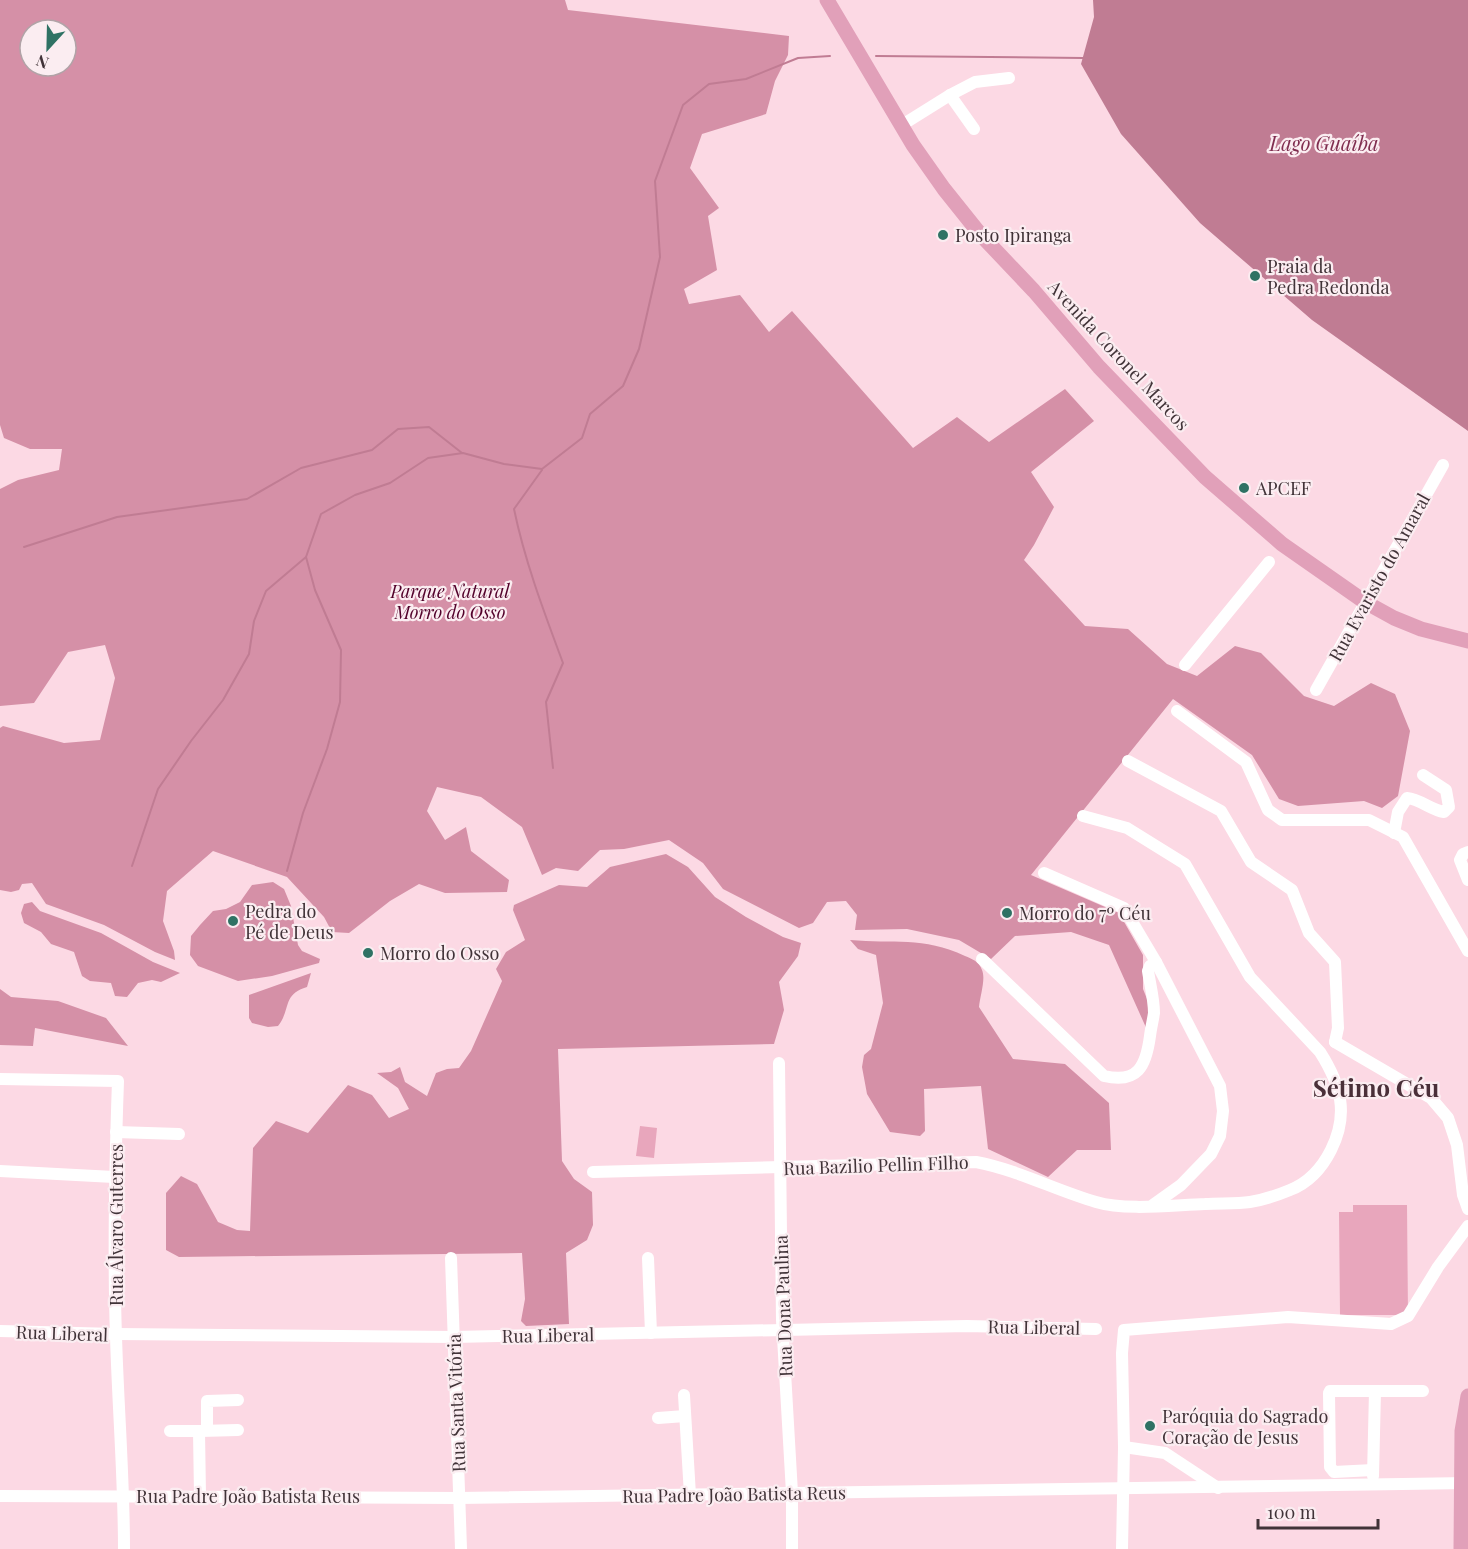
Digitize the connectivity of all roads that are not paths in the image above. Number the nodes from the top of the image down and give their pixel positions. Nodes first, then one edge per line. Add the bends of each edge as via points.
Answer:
1 (827, 0) edge
2 (1009, 78) dead end
3 (950, 95) junction
4 (902, 125) junction
5 (974, 129) dead end
6 (1443, 465) dead end
7 (1275, 554) junction
8 (1365, 602) junction
9 (1468, 641) edge
10 (1185, 665) dead end
11 (1316, 690) dead end
12 (1177, 711) dead end
13 (1128, 761) dead end
14 (1423, 775) dead end
15 (1083, 816) dead end
16 (1394, 833) junction
17 (1468, 852) edge
18 (1044, 873) dead end
19 (1468, 880) edge
20 (1468, 951) edge
21 (982, 959) dead end
22 (1156, 962) junction
23 (1335, 1042) junction
24 (1320, 1052) junction
25 (779, 1063) dead end
26 (0, 1079) edge
27 (116, 1132) junction
28 (180, 1134) dead end
29 (780, 1168) junction
30 (0, 1171) edge
31 (593, 1172) dead end
32 (114, 1177) junction
33 (1152, 1206) junction
34 (1468, 1209) edge
35 (1468, 1226) edge
36 (451, 1258) dead end
37 (648, 1258) dead end
38 (1096, 1329) dead end
39 (0, 1331) edge
40 (783, 1331) junction
41 (651, 1333) junction
42 (116, 1334) junction
43 (454, 1337) junction
44 (1375, 1391) junction
45 (1423, 1391) dead end
46 (684, 1395) dead end
47 (1468, 1396) edge
48 (238, 1400) dead end
49 (685, 1416) junction
50 (658, 1418) dead end
51 (203, 1430) junction
52 (238, 1430) dead end
53 (171, 1431) dead end
54 (1124, 1448) junction
55 (1373, 1470) junction
56 (1465, 1483) edge
57 (1372, 1486) junction
58 (1218, 1488) junction
59 (1122, 1489) junction
60 (792, 1493) junction
61 (690, 1495) junction
62 (0, 1496) edge
63 (124, 1496) junction
64 (200, 1496) junction
65 (459, 1498) junction
66 (124, 1549) edge
67 (461, 1549) edge
68 (792, 1549) edge
69 (1122, 1549) edge
70 (1461, 1549) edge

1 - 4 main road, Avenida Coronel Marcos
2 - 3 street via 975,82
3 - 4 street
3 - 5 street
4 - 7 main road, Avenida Coronel Marcos via 973,225 1099,367
6 - 8 street, Rua Evaristo do Amaral
7 - 8 main road, Avenida Coronel Marcos
7 - 10 street
8 - 9 main road, Avenida Coronel Marcos via 1421,629
8 - 11 street, Rua Evaristo do Amaral
12 - 16 street via 1247,763 1268,810 1282,820 1369,820
13 - 23 street via 1221,811 1251,862 1292,890 1309,933 1335,962
14 - 16 street via 1446,790 1449,807 1444,812 1407,798 1398,812
15 - 24 street, Rua Bazilio Pellin Filho via 1127,828 1185,864 1250,977
16 - 20 street via 1405,839
17 - 19 street via 1460,860
18 - 22 street via 1124,908
21 - 22 street via 1104,1076 1116,1079 1134,1074 1147,1058 1154,1012 1148,971
22 - 33 street via 1220,1086 1223,1110 1220,1136 1211,1154 1181,1185
23 - 24 street
23 - 34 street via 1431,1098 1448,1118
24 - 33 street, Rua Bazilio Pellin Filho via 1341,1097 1340,1121 1324,1164 1305,1182 1251,1202
25 - 29 street, Rua Dona Paulina
26 - 27 street, Rua Álvaro Guterres via 118,1081
27 - 28 street
27 - 32 street, Rua Álvaro Guterres
29 - 31 street, Rua Bazilio Pellin Filho
29 - 33 street, Rua Bazilio Pellin Filho via 976,1162 999,1166 1097,1202
29 - 40 street, Rua Dona Paulina
30 - 32 street
32 - 42 street, Rua Álvaro Guterres
35 - 54 street via 1401,1321 1391,1324 1287,1317 1124,1330
36 - 43 street, Rua Santa Vitória
37 - 41 street
38 - 40 street, Rua Liberal via 967,1326
39 - 42 street, Rua Liberal
40 - 41 street, Rua Liberal
40 - 60 street, Rua Dona Paulina
41 - 43 street, Rua Liberal
42 - 43 street, Rua Liberal
42 - 63 street, Rua Álvaro Guterres
43 - 65 street, Rua Santa Vitória
44 - 45 street
44 - 55 street
44 - 55 street via 1330,1391 1328,1397 1330,1467 1335,1472
46 - 49 street
47 - 56 main road via 1462,1431
48 - 51 street via 207,1401
49 - 50 street
49 - 61 street
51 - 52 street
51 - 53 street
51 - 64 street
54 - 58 street via 1165,1453
54 - 59 street
55 - 57 street
56 - 57 street, Rua Padre João Batista Reus
56 - 70 main road
57 - 58 street, Rua Padre João Batista Reus
58 - 59 street, Rua Padre João Batista Reus
59 - 60 street, Rua Padre João Batista Reus
59 - 69 street
60 - 61 street, Rua Padre João Batista Reus
60 - 68 street, Rua Dona Paulina
61 - 65 street, Rua Padre João Batista Reus
62 - 63 street, Rua Padre João Batista Reus
63 - 64 street, Rua Padre João Batista Reus
63 - 66 street, Rua Álvaro Guterres
64 - 65 street, Rua Padre João Batista Reus
65 - 67 street, Rua Santa Vitória

